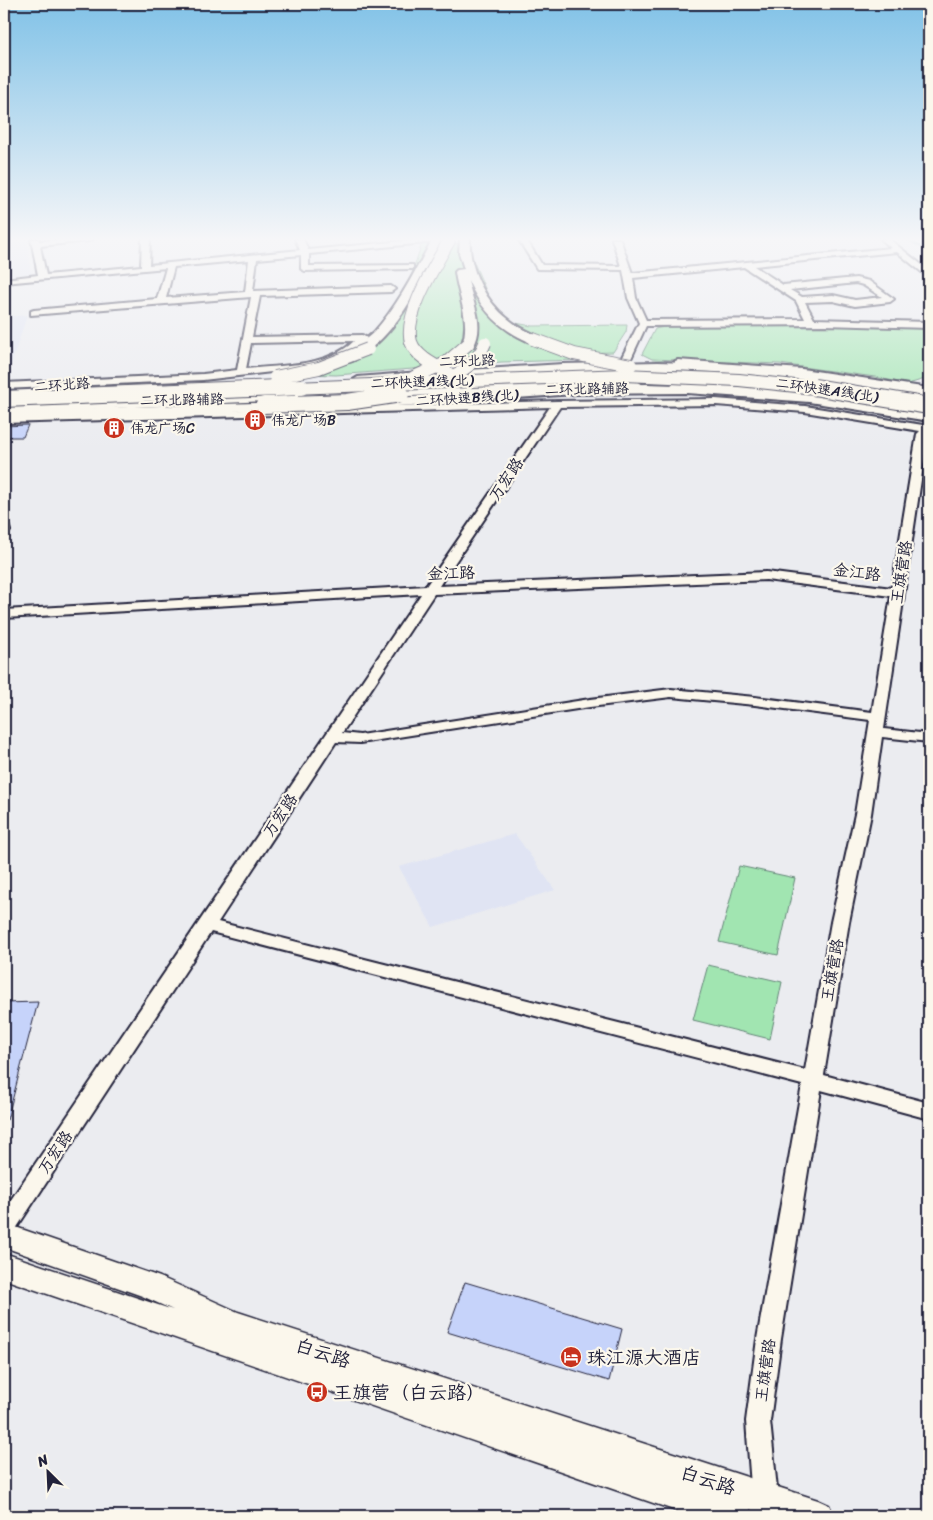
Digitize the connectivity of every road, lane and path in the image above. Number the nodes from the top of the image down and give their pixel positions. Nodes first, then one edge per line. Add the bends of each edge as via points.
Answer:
1 (64, 310) edge
2 (250, 310) edge
3 (398, 310) edge
4 (413, 310) edge
5 (416, 310) edge
6 (469, 310) edge
7 (479, 310) edge
8 (491, 310) edge
9 (637, 310) edge
10 (805, 310) edge
11 (34, 313) dead end
12 (811, 322) junction
13 (643, 323) junction
14 (929, 325) edge
15 (247, 340) junction
16 (624, 363) junction
17 (241, 372) junction
18 (349, 381) junction
19 (4, 386) edge
20 (163, 393) junction
21 (929, 393) edge
22 (4, 396) edge
23 (711, 398) junction
24 (4, 404) edge
25 (558, 404) junction
26 (264, 405) junction
27 (929, 406) edge
28 (4, 412) edge
29 (4, 420) edge
30 (929, 420) edge
31 (4, 526) edge
32 (4, 531) edge
33 (430, 590) junction
34 (898, 593) junction
35 (4, 614) edge
36 (877, 725) junction
37 (332, 737) junction
38 (929, 738) edge
39 (206, 925) junction
40 (813, 1080) junction
41 (929, 1111) edge
42 (4, 1228) edge
43 (4, 1235) edge
44 (4, 1266) edge
45 (765, 1508) edge
46 (737, 1516) edge
47 (818, 1516) edge

1 - 11 street
2 - 15 street
3 - 20 highway via 369,345 348,359 321,370 287,379
4 - 22 highway, bridge via 403,324 375,346 302,372 227,382
5 - 23 highway, bridge via 410,328 413,346 430,363 468,380 541,391
6 - 28 highway, bridge via 472,335 456,357 422,375 379,387 322,395
7 - 26 highway, bridge via 485,333 483,350 470,366 440,383 394,395 329,403
8 - 21 highway, bridge via 526,336 565,351 632,365
9 - 13 street
10 - 12 street
12 - 13 street
12 - 14 street
13 - 16 street
15 - 17 street
15 - 17 street via 362,338 356,346 321,361
16 - 18 street, 二环北路辅路
16 - 21 street, 二环北路辅路 via 766,368
17 - 19 street via 167,379
18 - 20 main road, 二环北路
18 - 21 highway via 595,367 697,367
18 - 30 main road, 二环北路 via 564,372 670,373 786,384
20 - 22 street, 二环北路辅路
20 - 24 main road, 二环北路
22 - 27 highway, 二环快速A线(北), bridge via 624,375 774,383
23 - 26 highway, bridge via 436,406
23 - 30 highway
25 - 29 street, 二环北路辅路
25 - 30 street, 二环北路辅路 via 750,403
25 - 33 street, 万宏路
26 - 28 highway
28 - 30 highway, 二环快速B线(北), bridge via 375,404 649,388 791,396 871,406
30 - 34 street, 王旗营路 via 922,434
31 - 32 street
33 - 34 street, 金江路 via 766,576
33 - 35 street, 金江路
33 - 37 street, 万宏路
34 - 36 street, 王旗营路
36 - 37 street via 755,701 671,693 590,702 360,739
36 - 38 street via 909,737
36 - 40 street, 王旗营路 via 864,814 840,922
37 - 39 street, 万宏路
39 - 40 street
39 - 42 street, 万宏路
40 - 41 street
40 - 45 street, 王旗营路 via 758,1421
43 - 45 main road, 白云路 via 150,1286 233,1324
44 - 46 main road, 白云路
45 - 47 main road, 白云路

